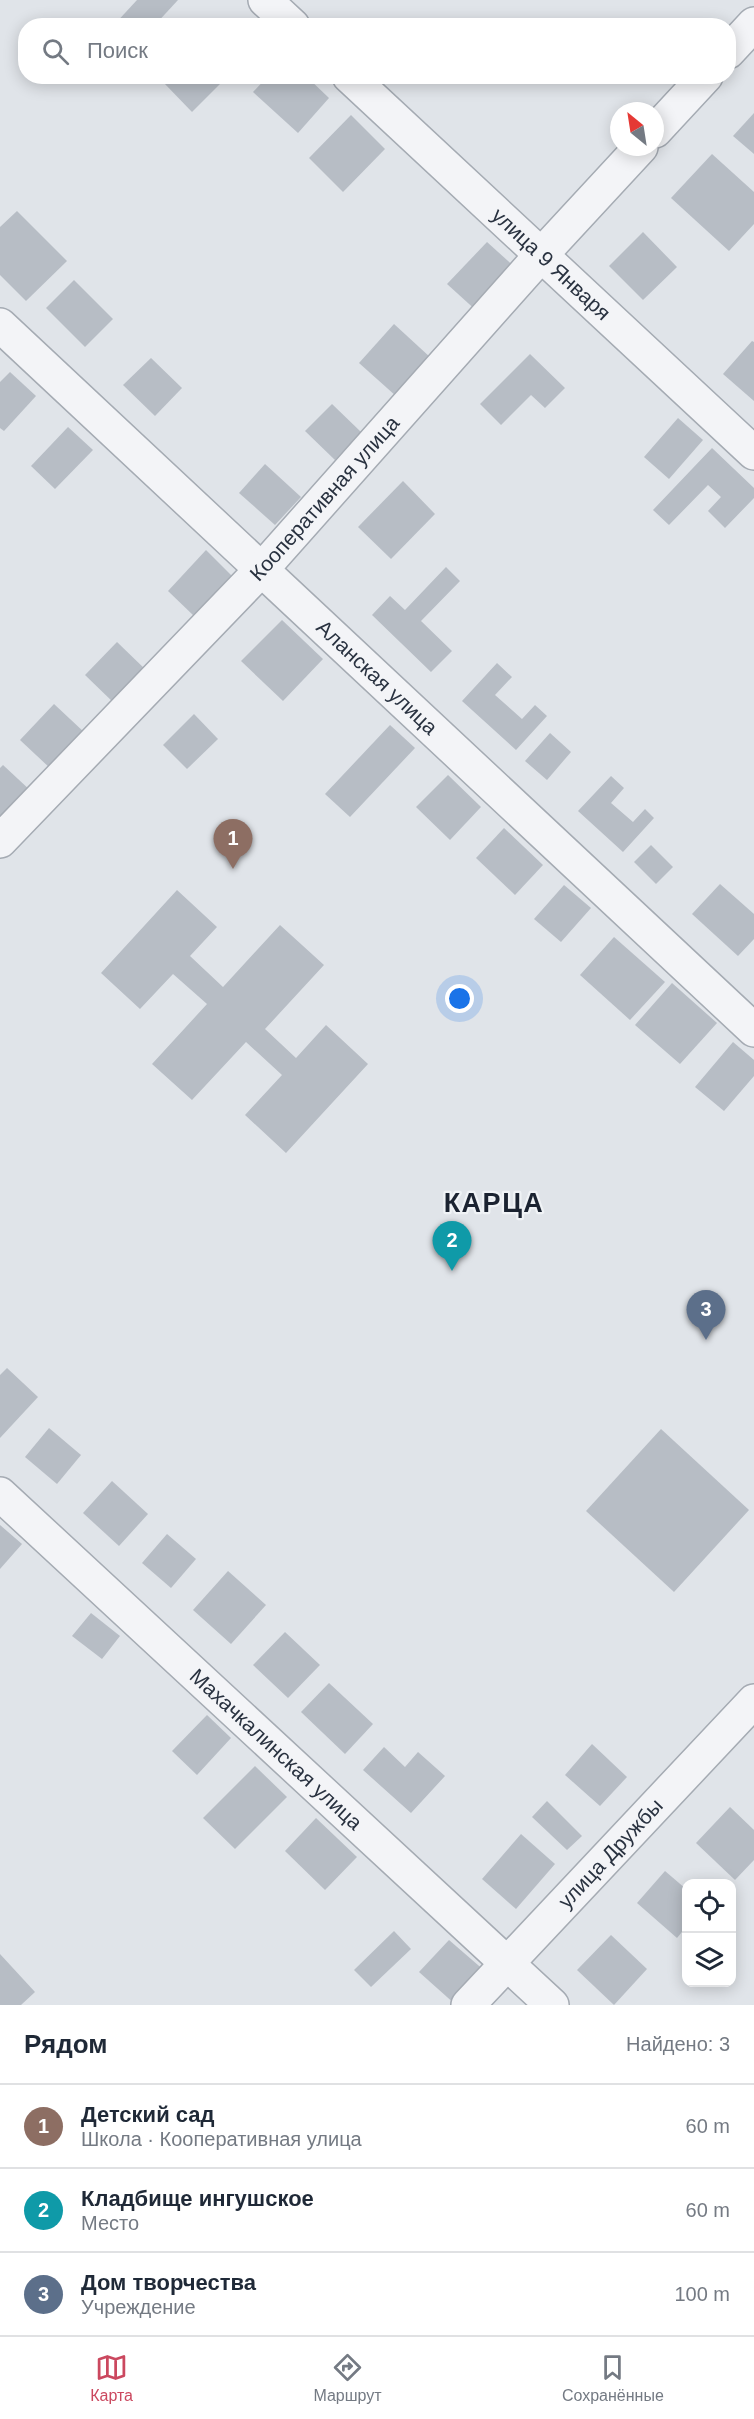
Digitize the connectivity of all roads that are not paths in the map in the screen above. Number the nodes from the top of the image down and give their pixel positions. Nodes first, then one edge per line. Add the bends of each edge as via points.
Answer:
1 (265, 0) edge
2 (284, 18) edge
3 (754, 24) edge
4 (736, 44) edge
5 (358, 84) edge
6 (699, 84) edge
7 (664, 121) edge
8 (633, 156) edge
9 (542, 254) junction
10 (0, 325) edge
11 (754, 453) edge
12 (262, 569) junction
13 (0, 842) edge
14 (754, 1030) edge
15 (0, 1494) edge
16 (754, 1701) edge
17 (506, 1962) junction
18 (468, 2005) edge
19 (552, 2005) edge

1 - 2 street
3 - 4 street
5 - 9 street, улица 9 Января
6 - 7 street
8 - 9 street, Кооперативная улица
9 - 11 street, улица 9 Января
9 - 12 street, Кооперативная улица
10 - 12 street, Аланская улица
12 - 13 street, Кооперативная улица
12 - 14 street, Аланская улица
15 - 17 street, Махачкалинская улица
16 - 17 street, улица Дружбы
17 - 18 street, улица Дружбы
17 - 19 street, Махачкалинская улица

